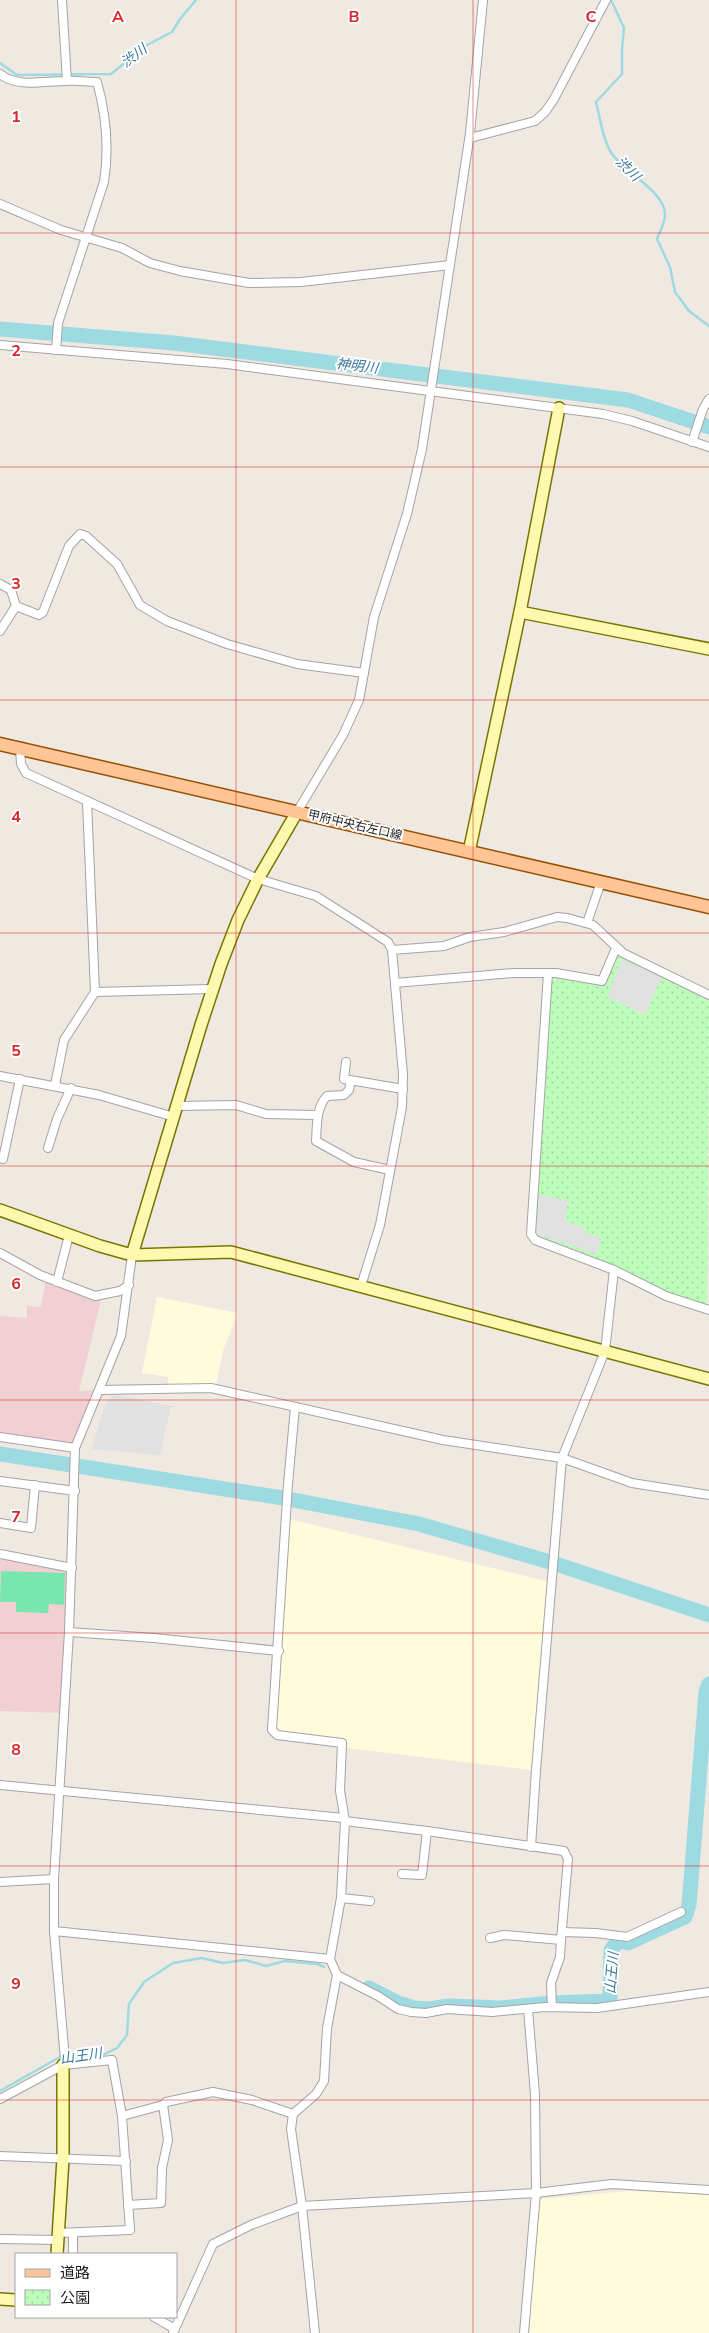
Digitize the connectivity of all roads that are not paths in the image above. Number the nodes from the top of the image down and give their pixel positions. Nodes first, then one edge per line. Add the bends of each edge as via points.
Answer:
1 (62, 0) edge
2 (483, 0) edge
3 (606, 0) edge
4 (1, 76) edge
5 (67, 80) junction
6 (470, 138) junction
7 (0, 204) edge
8 (86, 237) junction
9 (450, 265) junction
10 (0, 345) edge
11 (56, 346) junction
12 (433, 388) junction
13 (709, 399) edge
14 (559, 408) junction
15 (693, 439) junction
16 (709, 447) edge
17 (0, 584) edge
18 (16, 606) junction
19 (520, 612) junction
20 (0, 631) edge
21 (709, 649) edge
22 (364, 673) junction
23 (0, 744) edge
24 (20, 748) junction
25 (86, 800) junction
26 (297, 812) junction
27 (469, 852) junction
28 (258, 879) junction
29 (601, 882) junction
30 (709, 907) edge
31 (587, 923) junction
32 (616, 948) junction
33 (392, 950) junction
34 (548, 973) junction
35 (395, 983) junction
36 (212, 989) junction
37 (96, 992) junction
38 (709, 995) edge
39 (346, 1062) dead end
40 (0, 1076) edge
41 (20, 1079) junction
42 (351, 1081) junction
43 (55, 1085) junction
44 (71, 1088) junction
45 (403, 1089) junction
46 (177, 1106) junction
47 (318, 1116) junction
48 (174, 1117) junction
49 (48, 1148) dead end
50 (3, 1159) dead end
51 (390, 1170) junction
52 (0, 1210) edge
53 (69, 1235) junction
54 (0, 1252) edge
55 (132, 1256) junction
56 (614, 1270) junction
57 (57, 1282) junction
58 (129, 1285) junction
59 (361, 1286) junction
60 (709, 1310) edge
61 (605, 1351) junction
62 (709, 1378) edge
63 (100, 1390) junction
64 (295, 1407) junction
65 (0, 1437) edge
66 (75, 1448) junction
67 (562, 1458) junction
68 (0, 1481) edge
69 (35, 1485) junction
70 (75, 1491) junction
71 (709, 1495) edge
72 (0, 1523) edge
73 (0, 1554) edge
74 (72, 1568) junction
75 (70, 1632) junction
76 (279, 1651) junction
77 (0, 1786) edge
78 (58, 1792) junction
79 (344, 1820) junction
80 (427, 1831) junction
81 (531, 1847) junction
82 (402, 1874) dead end
83 (54, 1879) junction
84 (0, 1882) edge
85 (341, 1898) junction
86 (370, 1901) dead end
87 (681, 1912) dead end
88 (54, 1931) junction
89 (561, 1936) junction
90 (490, 1938) dead end
91 (330, 1959) junction
92 (337, 1975) junction
93 (709, 1992) edge
94 (552, 2007) junction
95 (528, 2009) junction
96 (64, 2062) junction
97 (0, 2100) edge
98 (163, 2105) junction
99 (293, 2114) junction
100 (122, 2116) junction
101 (0, 2156) edge
102 (63, 2159) junction
103 (126, 2161) junction
104 (709, 2190) edge
105 (536, 2193) junction
106 (128, 2205) junction
107 (302, 2206) junction
108 (74, 2233) junction
109 (58, 2237) junction
110 (0, 2239) edge
111 (57, 2253) edge
112 (73, 2253) edge
113 (0, 2298) edge
114 (15, 2300) edge
115 (155, 2318) edge
116 (174, 2331) edge
117 (315, 2333) edge
118 (524, 2333) edge

1 - 5 street
2 - 6 street
3 - 6 street via 546,112 535,121
4 - 5 street via 19,83
5 - 8 street via 97,82 103,103 107,165
6 - 9 street
7 - 8 street via 29,218
8 - 9 street via 180,272 249,284 301,282
8 - 11 street via 58,325
9 - 12 street
10 - 11 street
11 - 12 street
12 - 14 street
12 - 22 street via 407,514 374,617
13 - 15 street
14 - 15 street via 623,419
14 - 19 street
15 - 16 street
17 - 18 street via 11,590
18 - 20 street
18 - 22 street via 38,615 43,612 69,546 80,534 117,564 140,604 167,621 227,644 297,664
19 - 21 street
19 - 27 street
22 - 26 street via 352,718
23 - 24 main road, 甲府中央右左口線
24 - 25 street via 21,764 26,773
24 - 26 main road, 甲府中央右左口線
25 - 28 street
25 - 37 street
26 - 27 main road, 甲府中央右左口線
26 - 28 street
27 - 29 main road, 甲府中央右左口線
28 - 33 street via 316,896 388,942
28 - 36 street via 238,920
29 - 30 main road, 甲府中央右左口線
29 - 31 street
31 - 32 street via 593,924
31 - 33 street via 556,918 444,946
32 - 34 street via 602,981
32 - 38 street
33 - 35 street
34 - 35 street via 469,975
34 - 56 street via 531,1234 534,1240
35 - 45 street
36 - 37 street
36 - 46 street
37 - 43 street via 64,1040
39 - 42 street via 344,1079
40 - 41 street
41 - 43 street
41 - 50 street
42 - 45 street
42 - 47 street via 344,1095 327,1096 323,1100
43 - 44 street
44 - 48 street
44 - 49 street
45 - 51 street
46 - 47 street via 236,1105 266,1114
46 - 48 street
47 - 51 street via 316,1141 354,1162
48 - 55 street
51 - 59 street via 380,1224
52 - 53 street
53 - 55 street
53 - 57 street
54 - 57 street
55 - 58 street
55 - 59 street via 231,1252
56 - 60 street via 666,1296
56 - 61 street
57 - 58 street via 95,1296 120,1291
58 - 63 street via 121,1336
59 - 61 street
61 - 62 street
61 - 67 street
63 - 64 street via 211,1388
63 - 66 street
64 - 67 street via 443,1440
64 - 76 street
65 - 66 street
66 - 70 street
67 - 71 street via 632,1483
67 - 81 street
68 - 69 street
69 - 70 street
69 - 72 street via 31,1528
70 - 74 street
73 - 74 street
74 - 75 street
75 - 76 street
75 - 78 street
76 - 79 street via 272,1730 277,1735 342,1743 340,1791
77 - 78 street
78 - 79 street
78 - 83 street
79 - 80 street
79 - 85 street
80 - 81 street
80 - 82 street via 422,1875
81 - 89 street via 564,1851 568,1859
83 - 84 street
83 - 88 street
85 - 86 street
85 - 91 street
87 - 89 street via 627,1937
88 - 91 street
88 - 96 street
89 - 90 street via 504,1935
89 - 94 street via 560,1957 551,1983
91 - 92 street
92 - 95 street via 398,2009 411,2012
92 - 99 street via 327,2028 324,2081 316,2094
93 - 94 street via 597,2008
94 - 95 street
95 - 105 street via 535,2094
96 - 97 street
96 - 100 street via 112,2060
96 - 102 street
98 - 99 street via 213,2092 252,2100
98 - 100 street
98 - 106 street via 168,2140 162,2168 161,2203
99 - 107 street via 291,2129
100 - 103 street
101 - 102 street
102 - 103 street
102 - 109 street
103 - 106 street
104 - 105 street via 612,2184
105 - 107 street
105 - 118 street
106 - 108 street via 130,2230
107 - 116 street via 213,2244
107 - 117 street
108 - 109 street
108 - 112 street
109 - 110 street
109 - 111 street
113 - 114 street
115 - 116 street

